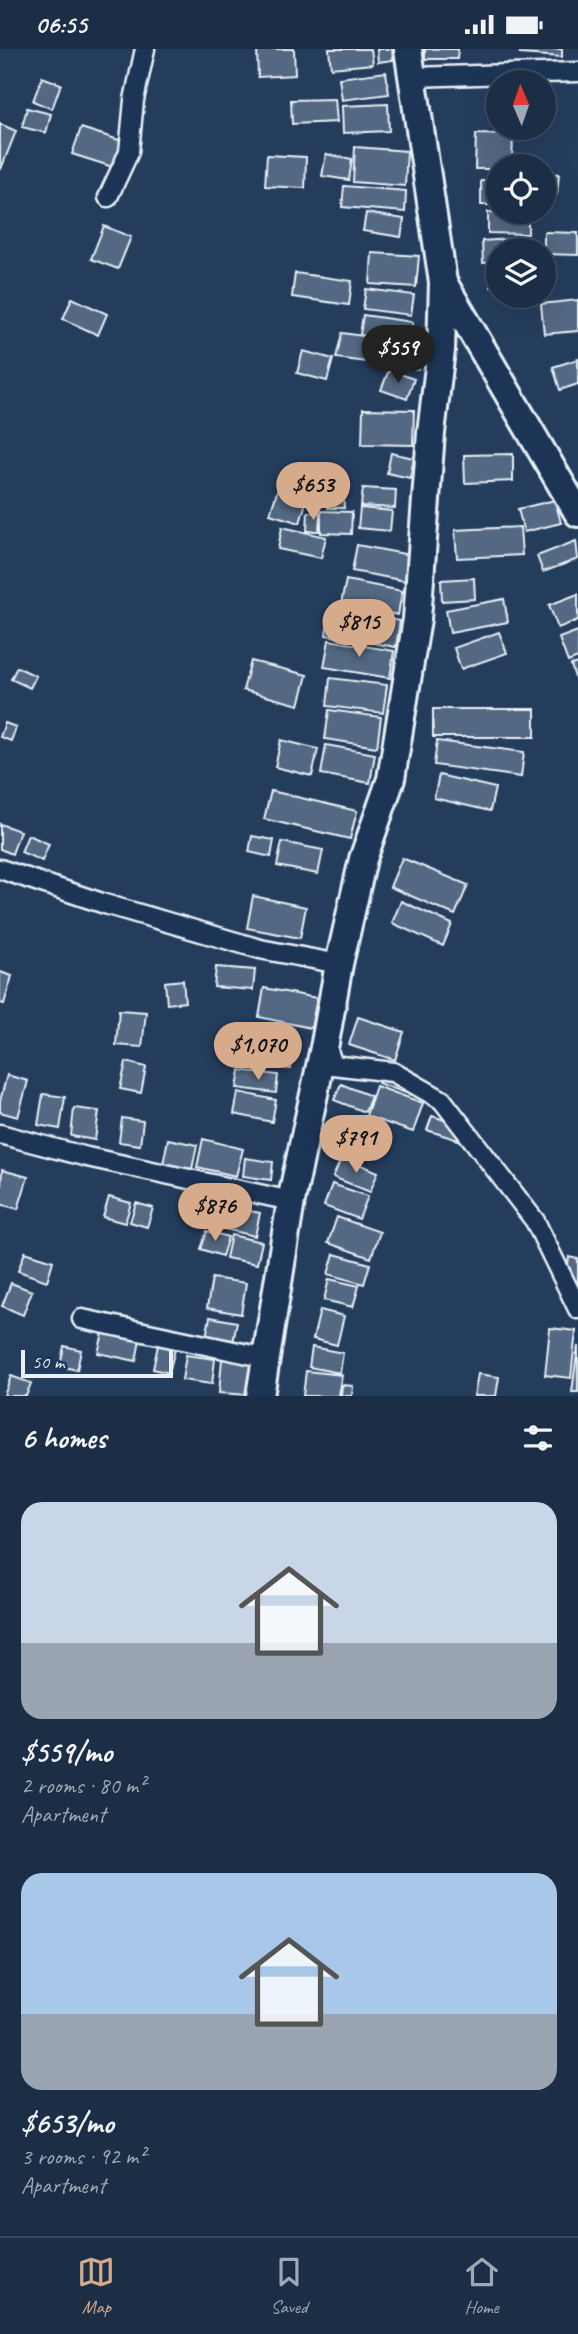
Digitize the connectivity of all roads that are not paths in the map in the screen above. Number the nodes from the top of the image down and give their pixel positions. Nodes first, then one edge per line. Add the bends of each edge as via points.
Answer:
1 (145, 49) edge
2 (408, 49) edge
3 (578, 72) edge
4 (412, 77) junction
5 (108, 197) dead end
6 (443, 282) junction
7 (578, 513) edge
8 (0, 869) edge
9 (338, 964) junction
10 (325, 1043) junction
11 (0, 1134) edge
12 (291, 1201) junction
13 (578, 1309) edge
14 (82, 1319) dead end
15 (267, 1358) junction
16 (260, 1396) edge

1 - 5 street via 134,100 130,152
2 - 4 street
3 - 4 street
4 - 6 street
6 - 7 street
6 - 9 street via 418,619 391,779 363,859
8 - 9 street via 260,949
9 - 10 street
10 - 12 street
10 - 13 street via 333,1065 393,1072 442,1100 535,1221
11 - 12 street
12 - 15 street
14 - 15 street
15 - 16 street

